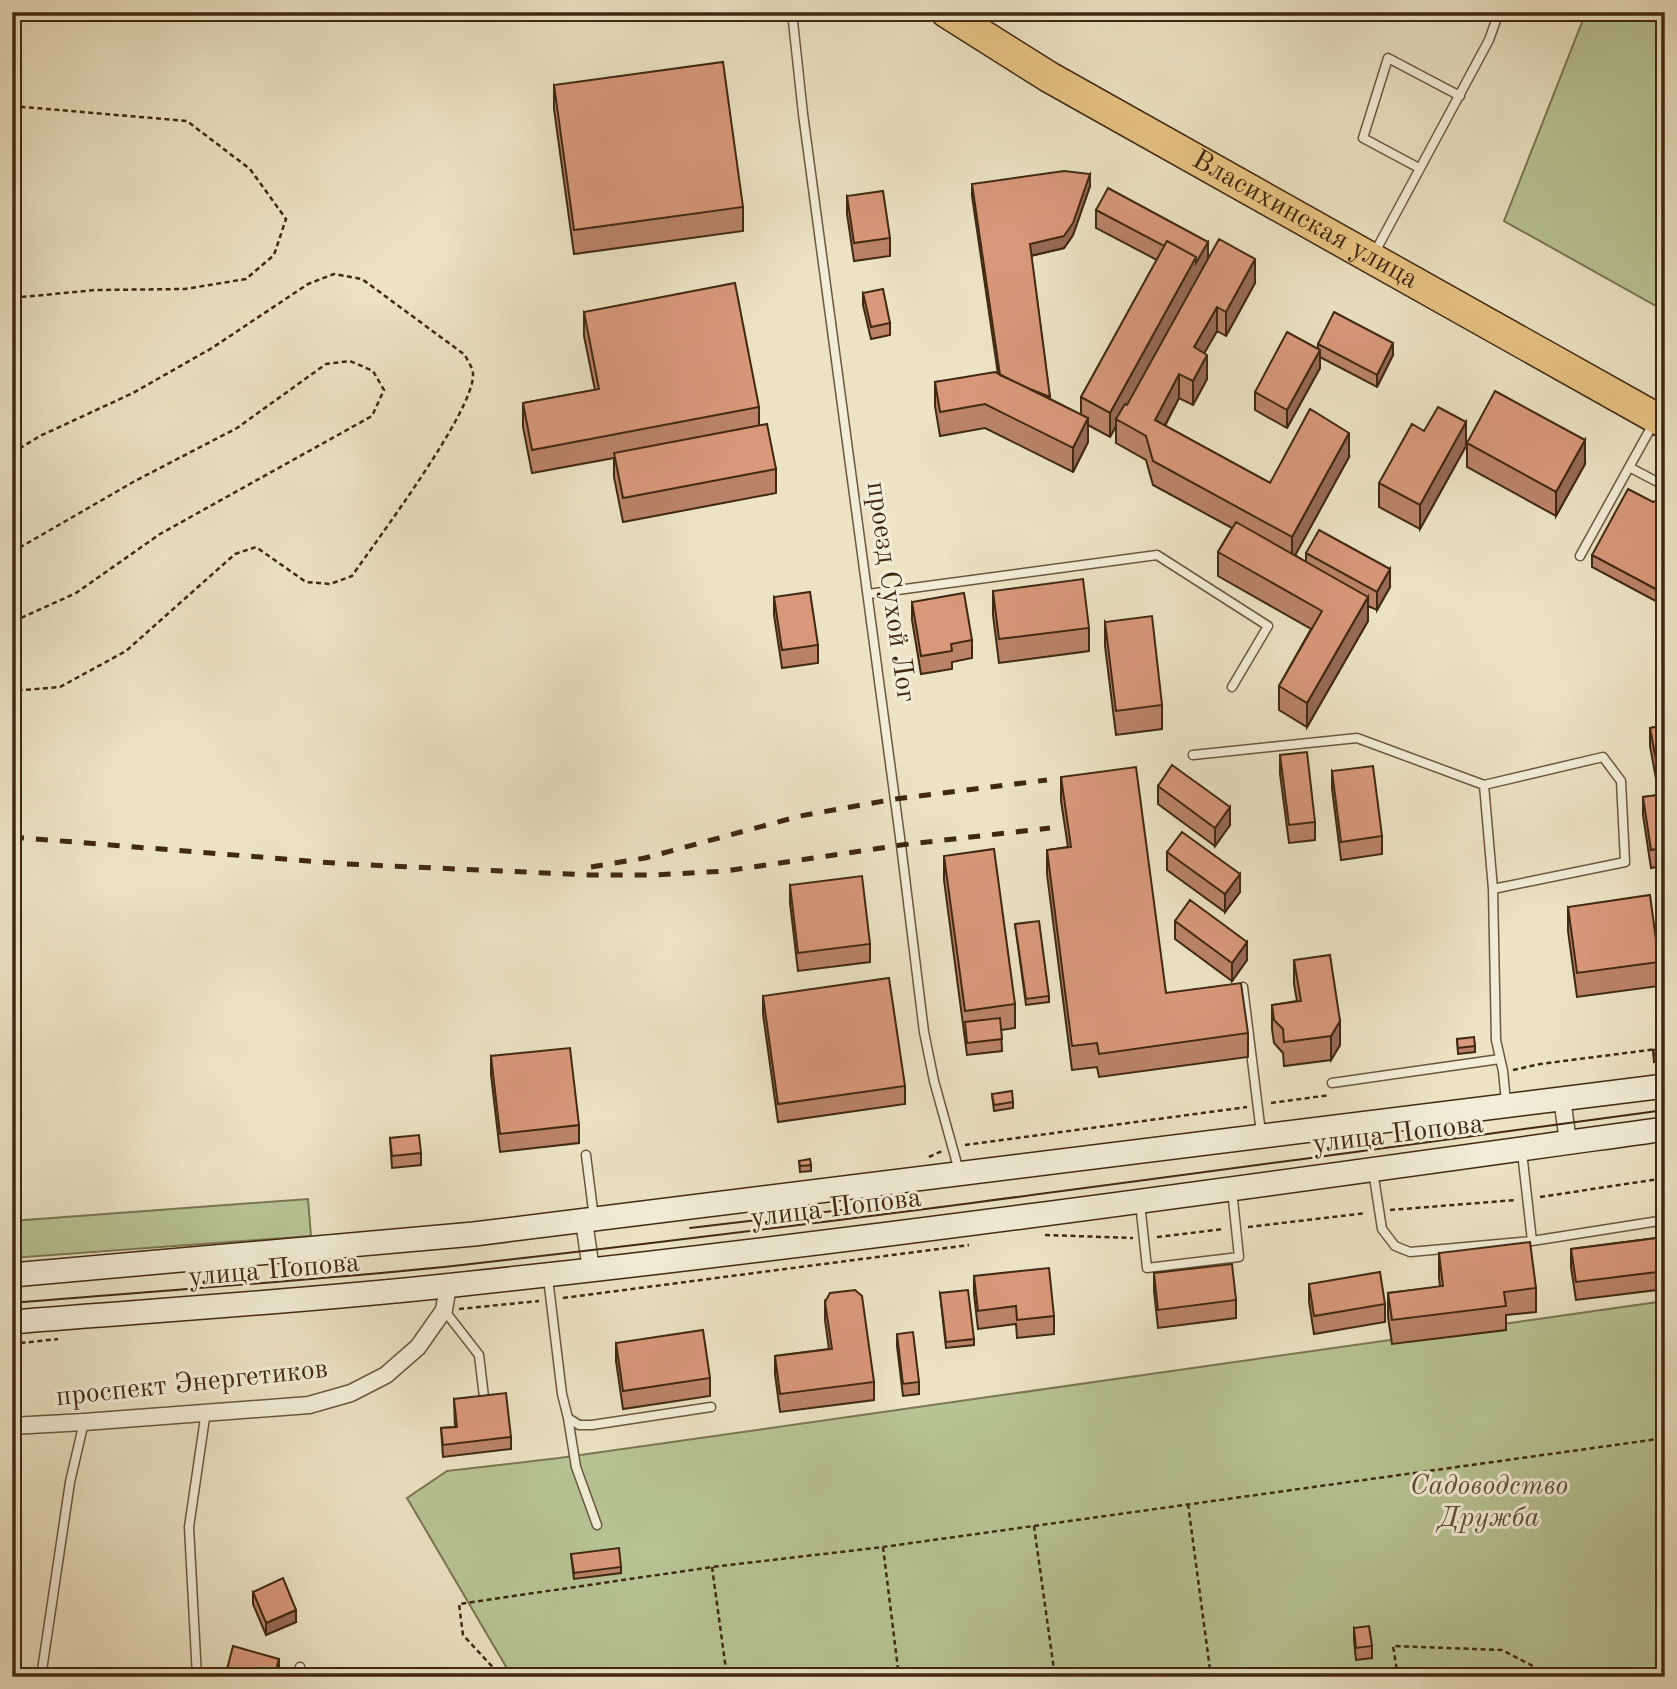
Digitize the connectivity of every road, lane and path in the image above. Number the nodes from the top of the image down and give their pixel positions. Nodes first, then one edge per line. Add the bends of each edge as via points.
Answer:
1 (792, 12) edge
2 (946, 12) edge
3 (1499, 12) edge
4 (1460, 96) junction
5 (12, 106) edge
6 (1419, 169) junction
7 (1372, 258) junction
8 (12, 298) edge
9 (1660, 421) edge
10 (12, 453) edge
11 (1629, 467) junction
12 (1665, 486) edge
13 (12, 552) edge
14 (1580, 556) dead end
15 (867, 594) junction
16 (12, 622) edge
17 (1232, 687) dead end
18 (12, 691) edge
19 (1193, 755) dead end
20 (1484, 785) junction
21 (1493, 889) junction
22 (1243, 987) edge
23 (1665, 1048) edge
24 (1500, 1059) junction
25 (1503, 1071) junction
26 (1332, 1083) dead end
27 (1665, 1086) edge
28 (1339, 1094) dead end
29 (1562, 1098) junction
30 (1258, 1105) junction
31 (1506, 1105) junction
32 (1665, 1129) edge
33 (1261, 1136) junction
34 (1569, 1142) junction
35 (953, 1147) junction
36 (1521, 1149) junction
37 (586, 1155) dead end
38 (1373, 1168) junction
39 (960, 1174) junction
40 (1665, 1178) edge
41 (1231, 1187) junction
42 (1527, 1199) junction
43 (1139, 1200) junction
44 (1379, 1211) junction
45 (589, 1220) junction
46 (1665, 1220) edge
47 (1236, 1228) junction
48 (1046, 1234) dead end
49 (1144, 1239) junction
50 (1532, 1241) junction
51 (977, 1244) dead end
52 (591, 1270) junction
53 (12, 1275) edge
54 (548, 1275) junction
55 (448, 1286) junction
56 (550, 1300) junction
57 (444, 1310) junction
58 (12, 1322) edge
59 (484, 1397) edge
60 (711, 1407) dead end
61 (206, 1411) junction
62 (568, 1418) junction
63 (84, 1422) junction
64 (12, 1426) edge
65 (1665, 1438) edge
66 (1188, 1504) junction
67 (597, 1525) dead end
68 (1034, 1526) junction
69 (883, 1546) junction
70 (712, 1567) junction
71 (300, 1667) dead end
72 (41, 1677) edge
73 (197, 1677) edge
74 (298, 1677) edge
75 (505, 1677) edge
76 (727, 1677) edge
77 (899, 1677) edge
78 (1055, 1677) edge
79 (1211, 1677) edge
80 (1398, 1677) edge
81 (1554, 1677) edge

1 - 15 lane, проезд Сухой Лог
2 - 7 highway, Власихинская улица via 1049,77
3 - 4 lane
4 - 6 lane
4 - 6 lane via 1388,58 1363,138
5 - 8 path via 187,121 250,169 286,219 274,255 246,279 185,289 94,290
6 - 7 lane
7 - 9 highway, Власихинская улица
9 - 11 lane
10 - 18 path via 133,393 212,348 307,284 334,274 362,279 465,355 474,373 442,446 352,576 330,584 306,582 256,547 235,554 126,651 60,687
11 - 12 lane
11 - 14 lane
13 - 16 path via 237,428 326,364 350,361 373,371 384,390 372,416 160,534 76,593
15 - 17 lane via 1157,555 1268,626
15 - 35 lane, проезд Сухой Лог via 924,1032
19 - 20 lane via 1357,738
20 - 21 lane
20 - 21 lane via 1603,757 1621,781 1625,862
21 - 24 lane
22 - 30 lane
23 - 25 path
24 - 25 lane
24 - 26 lane
25 - 31 lane
27 - 29 main road, улица Попова
28 - 30 path
29 - 31 main road, улица Попова
29 - 34 street
30 - 33 lane
30 - 35 path
31 - 33 main road, улица Попова
32 - 34 main road, улица Попова
33 - 39 main road, улица Попова
34 - 36 main road, улица Попова
35 - 39 lane, проезд Сухой Лог
36 - 38 main road, улица Попова
36 - 42 lane
37 - 45 lane
38 - 41 main road, улица Попова
38 - 44 lane
39 - 45 main road, улица Попова
40 - 42 path
41 - 43 main road, улица Попова
41 - 47 lane
42 - 44 path
42 - 50 lane
43 - 49 lane
43 - 52 main road, улица Попова
44 - 47 path
44 - 50 lane via 1387,1237 1410,1252
45 - 52 street
45 - 53 main road, улица Попова
46 - 50 lane
47 - 49 path
47 - 49 lane via 1239,1257 1226,1259 1147,1268
48 - 49 path
51 - 56 path
52 - 54 main road, улица Попова
54 - 55 main road, улица Попова
54 - 56 lane
55 - 57 street, проспект Энергетиков
55 - 58 main road, улица Попова
56 - 62 lane
57 - 59 lane via 479,1355
57 - 61 street, проспект Энергетиков via 418,1346 394,1368 351,1394 309,1405
60 - 62 lane via 592,1425 579,1425
61 - 63 street, проспект Энергетиков
61 - 73 lane via 189,1527
62 - 67 lane via 576,1467
63 - 64 street, проспект Энергетиков
63 - 72 lane via 70,1482
65 - 66 path
66 - 68 path
66 - 79 path
68 - 69 path
68 - 78 path
69 - 70 path
69 - 77 path
70 - 75 path via 459,1604 463,1635
70 - 76 path
71 - 74 lane
80 - 81 path via 1393,1646 1502,1650

